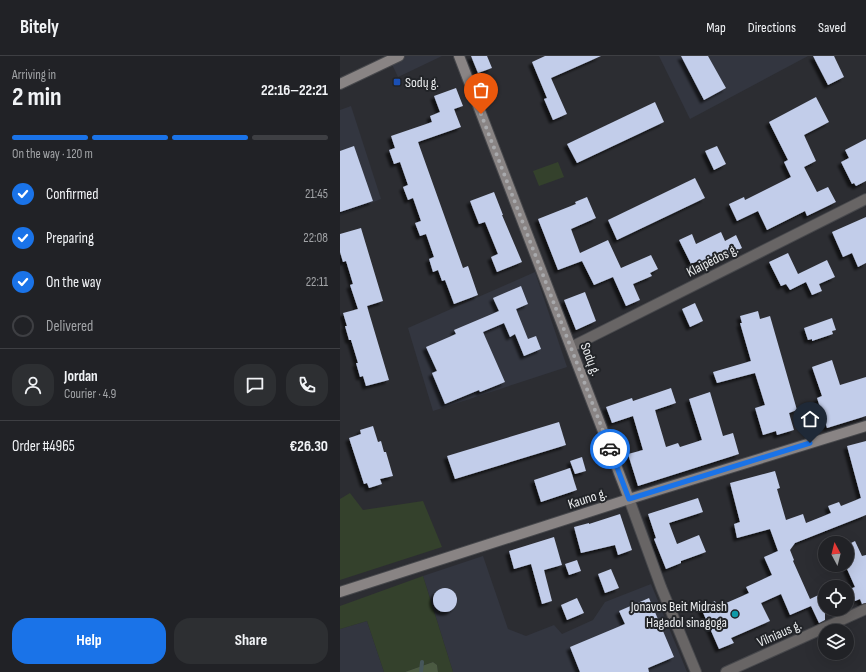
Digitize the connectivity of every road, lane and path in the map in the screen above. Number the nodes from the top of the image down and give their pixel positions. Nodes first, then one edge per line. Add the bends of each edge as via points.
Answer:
1 (399, 56) edge
2 (459, 56) edge
3 (340, 84) edge
4 (866, 198) edge
5 (571, 347) junction
6 (866, 426) edge
7 (629, 499) junction
8 (340, 592) edge
9 (866, 609) edge
10 (696, 672) edge
11 (726, 672) edge

1 - 3 main road
2 - 5 main road, Sodų g.
4 - 5 street, Klaipėdos g.
5 - 7 main road, Sodų g.
6 - 7 main road, Kauno g.
7 - 8 main road, Kauno g.
7 - 10 street, Sodų g.
9 - 11 street, Vilniaus g.

